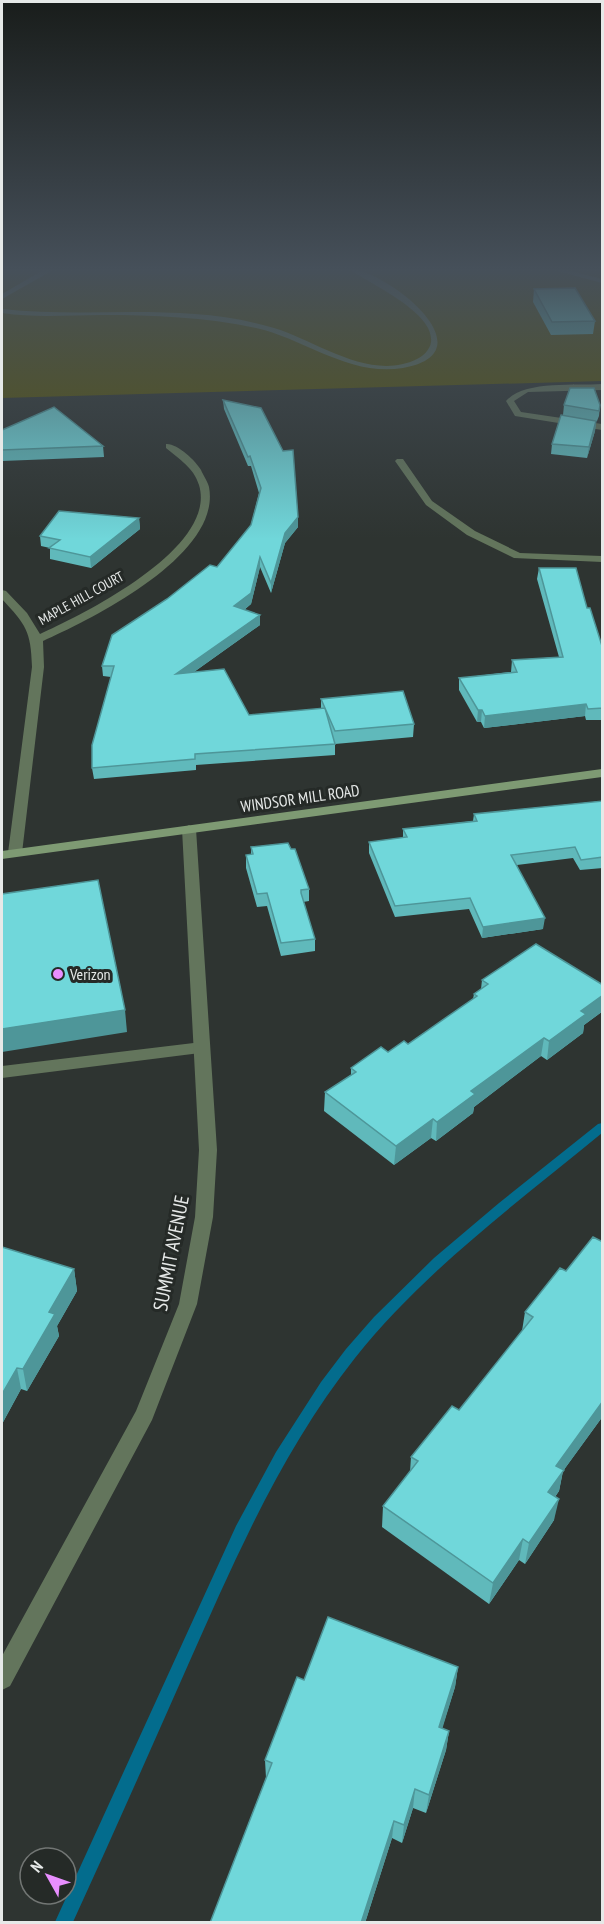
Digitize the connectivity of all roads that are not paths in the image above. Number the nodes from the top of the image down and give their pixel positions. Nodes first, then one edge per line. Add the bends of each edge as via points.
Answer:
1 (348, 359) edge
2 (423, 359) edge
3 (603, 387) edge
4 (603, 427) edge
5 (169, 446) dead end
6 (400, 461) dead end
7 (603, 559) edge
8 (2, 593) edge
9 (37, 639) junction
10 (603, 773) edge
11 (189, 830) junction
12 (8, 854) edge
13 (202, 1048) junction
14 (2, 1072) edge
15 (2, 1678) edge

1 - 2 street via 362,364 397,366
3 - 4 street via 527,390 510,401 518,414
5 - 9 street, MAPLE HILL COURT via 197,467 204,482 207,497 191,535 172,556 117,599
6 - 7 street via 429,503 471,534 518,556
8 - 9 street
9 - 12 street via 38,667
10 - 11 main road, WINDSOR MILL ROAD
11 - 12 main road, WINDSOR MILL ROAD
11 - 13 street, SUMMIT AVENUE
13 - 14 street
13 - 15 street, SUMMIT AVENUE via 207,1161 204,1217 188,1304 145,1414

